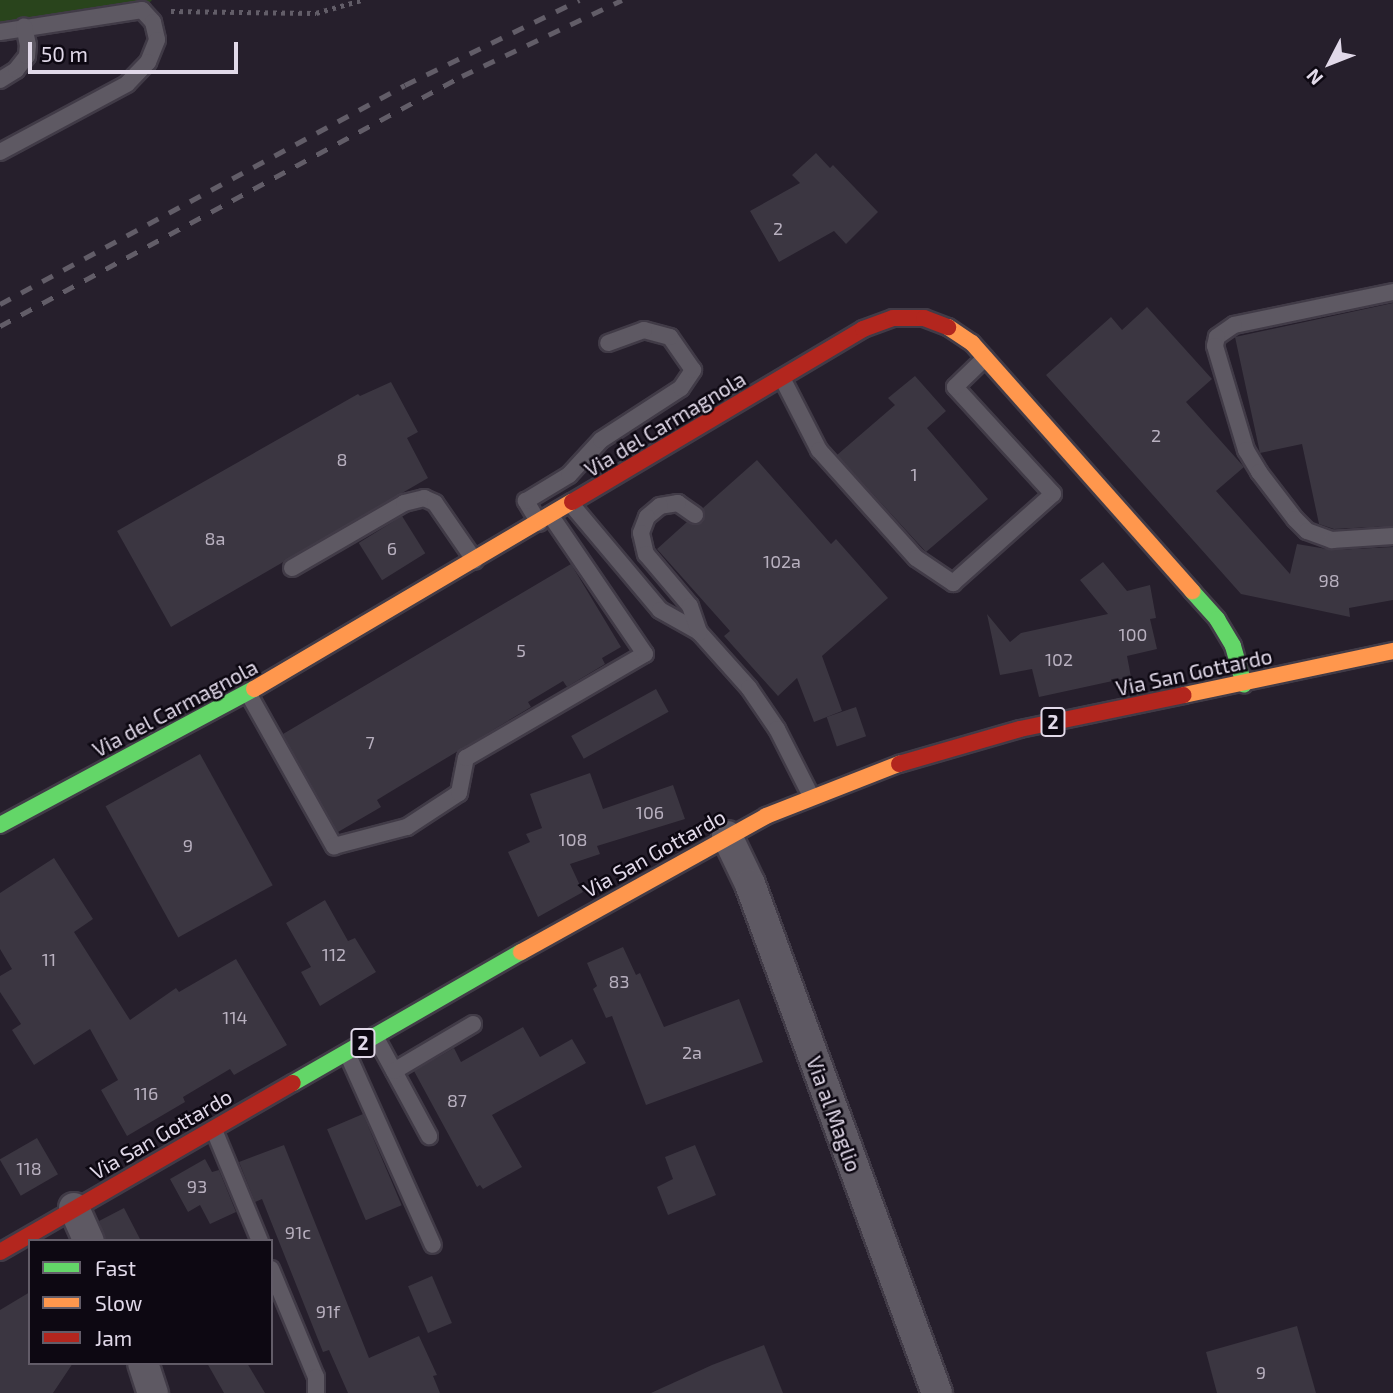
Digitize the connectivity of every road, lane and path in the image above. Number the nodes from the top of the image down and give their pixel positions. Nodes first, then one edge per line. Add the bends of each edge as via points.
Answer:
1 (362, 0) edge
2 (142, 10) junction
3 (24, 26) junction
4 (0, 32) edge
5 (0, 80) edge
6 (0, 152) edge
7 (1393, 292) edge
8 (608, 343) dead end
9 (985, 358) junction
10 (782, 378) junction
11 (571, 504) junction
12 (695, 515) dead end
13 (545, 520) junction
14 (1393, 536) edge
15 (475, 561) junction
16 (292, 568) dead end
17 (699, 632) junction
18 (1393, 651) edge
19 (1244, 684) junction
20 (247, 693) junction
21 (811, 796) junction
22 (0, 825) edge
23 (727, 836) junction
24 (472, 1024) dead end
25 (375, 1036) junction
26 (347, 1052) junction
27 (394, 1071) junction
28 (214, 1128) junction
29 (429, 1136) dead end
30 (75, 1208) junction
31 (88, 1239) edge
32 (259, 1239) edge
33 (433, 1245) dead end
34 (0, 1252) edge
35 (273, 1274) edge
36 (144, 1365) edge
37 (153, 1393) edge
38 (316, 1393) edge
39 (937, 1393) edge

1 - 2 path via 316,13
2 - 3 lane
2 - 6 lane via 153,22 157,40 139,73
3 - 4 lane
3 - 5 lane via 27,56
7 - 14 lane via 1234,325 1223,330 1215,346 1246,450 1295,519 1307,530 1332,540
8 - 13 lane via 644,330 670,337 693,370 681,388 601,440 569,475 526,501
9 - 10 street, Via del Carmagnola via 972,343 940,322 893,318 863,329
9 - 10 lane via 955,387 1053,494 953,583 916,558 820,450
9 - 19 street, Via del Carmagnola via 1217,619 1233,646
10 - 11 street, Via del Carmagnola
11 - 13 street, Via del Carmagnola
11 - 17 lane via 660,610
12 - 17 lane via 678,503 660,506 647,517 641,533 646,554 690,606
13 - 15 street, Via del Carmagnola
13 - 20 lane via 645,654 466,758 459,793 407,827 334,846
15 - 16 lane via 435,503 424,498 404,503
15 - 20 street, Via del Carmagnola
17 - 21 lane via 763,706
18 - 19 street, Via San Gottardo / 2
19 - 21 street, Via San Gottardo / 2 via 996,735 923,755
20 - 22 street, Via del Carmagnola
21 - 23 street, Via San Gottardo / 2
23 - 25 street, Via San Gottardo / 2
23 - 39 street, Via al Maglio via 750,884
24 - 27 lane
25 - 26 street, Via San Gottardo / 2
25 - 27 lane
26 - 28 street, Via San Gottardo / 2
26 - 33 lane
27 - 29 lane
28 - 30 street, Via San Gottardo / 2
28 - 32 lane
30 - 31 street
30 - 34 street, Via San Gottardo / 2
35 - 38 lane via 316,1377
36 - 37 street

